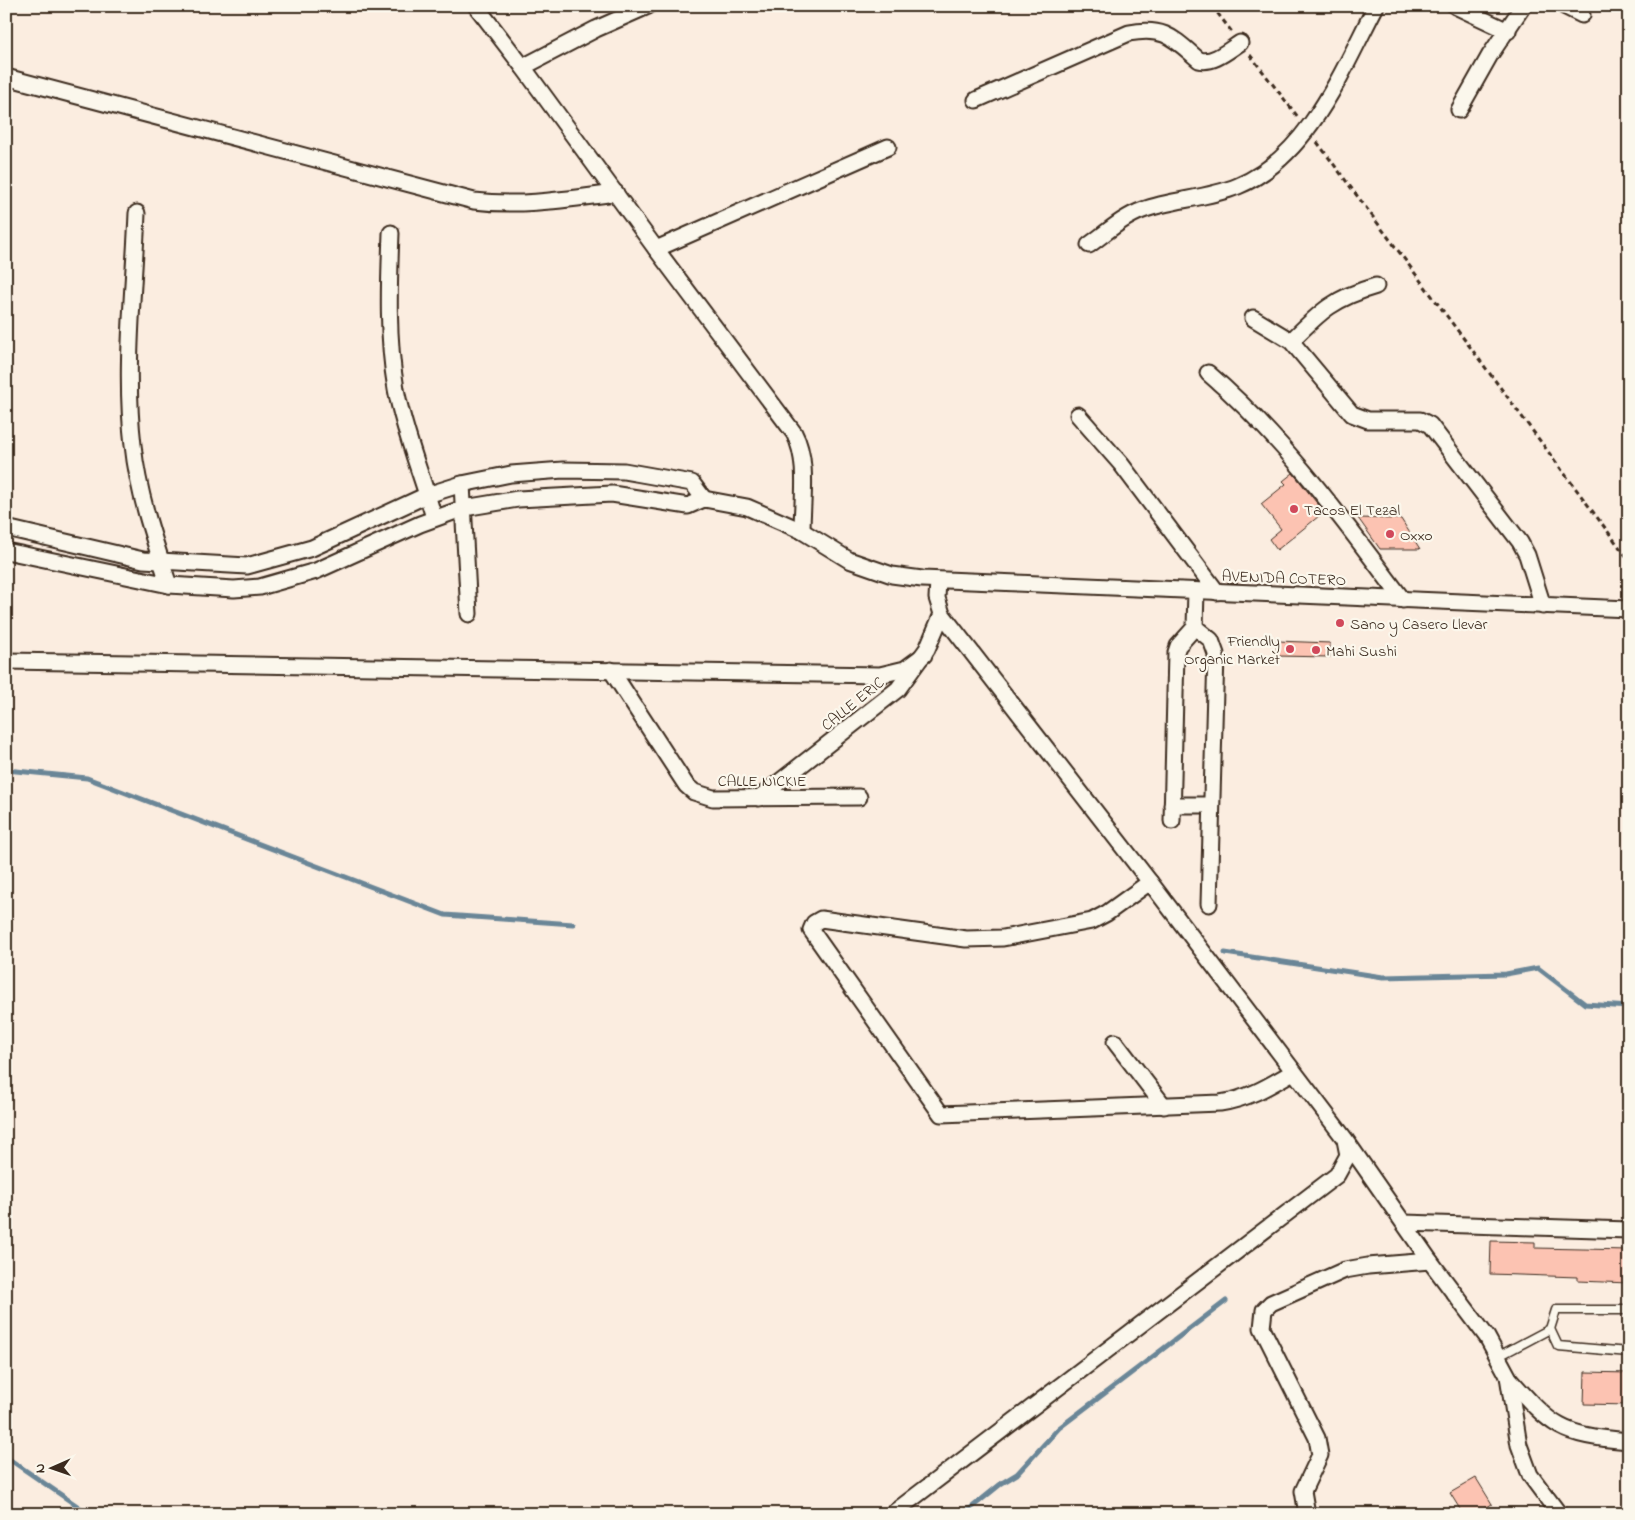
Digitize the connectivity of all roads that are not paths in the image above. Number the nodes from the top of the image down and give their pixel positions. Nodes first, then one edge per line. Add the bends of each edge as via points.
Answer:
1 (476, 6) edge
2 (648, 6) edge
3 (1376, 6) edge
4 (1455, 6) edge
5 (1523, 6) edge
6 (1564, 6) edge
7 (1582, 15) dead end
8 (1508, 31) junction
9 (1240, 43) road end
10 (523, 67) junction
11 (6, 77) edge
12 (976, 100) dead end
13 (1459, 110) dead end
14 (888, 147) dead end
15 (616, 194) junction
16 (137, 213) dead end
17 (391, 233) dead end
18 (1089, 245) dead end
19 (656, 249) junction
20 (1376, 286) dead end
21 (1254, 318) dead end
22 (1290, 341) junction
23 (1208, 373) dead end
24 (1078, 415) dead end
25 (462, 484) junction
26 (427, 495) junction
27 (704, 499) junction
28 (464, 508) junction
29 (434, 518) junction
30 (6, 528) edge
31 (802, 532) junction
32 (6, 551) edge
33 (161, 562) junction
34 (938, 581) junction
35 (169, 585) junction
36 (1196, 591) junction
37 (1217, 592) junction
38 (1403, 600) junction
39 (1543, 606) junction
40 (1629, 609) edge
41 (469, 614) dead end
42 (942, 614) junction
43 (1195, 627) junction
44 (924, 655) junction
45 (6, 661) edge
46 (611, 670) junction
47 (860, 797) dead end
48 (759, 798) junction
49 (1172, 805) junction
50 (1212, 805) junction
51 (1172, 821) dead end
52 (1150, 882) junction
53 (1209, 904) dead end
54 (1115, 1042) dead end
55 (1293, 1072) junction
56 (1164, 1106) junction
57 (1345, 1139) junction
58 (1404, 1223) junction
59 (1629, 1230) edge
60 (1430, 1261) junction
61 (1629, 1310) edge
62 (1550, 1329) junction
63 (1629, 1352) edge
64 (1499, 1356) junction
65 (1508, 1376) junction
66 (1629, 1440) edge
67 (892, 1514) edge
68 (1307, 1514) edge
69 (1559, 1514) edge

1 - 10 street
2 - 10 street
3 - 18 street via 1308,129 1284,155 1240,185 1130,216
4 - 8 street
5 - 8 street
6 - 7 street
8 - 13 street via 1490,55
9 - 12 street via 1205,62 1160,31 1130,33
10 - 15 street
11 - 15 street via 474,200 527,204
14 - 19 street
15 - 19 street
16 - 33 street via 130,377 133,445 142,499
17 - 26 street via 389,302 395,382 408,438
19 - 31 street via 798,439 802,458
20 - 22 street via 1353,292 1326,307
21 - 22 street
22 - 39 street via 1352,414 1368,420 1420,420 1430,425 1520,542
23 - 38 street via 1271,432
24 - 37 street via 1121,464
25 - 26 street
25 - 27 street via 528,472 624,471 692,482
25 - 28 street
26 - 29 street
26 - 33 street via 312,548 273,560 247,566
27 - 28 street via 688,506 612,494 570,495
27 - 31 street, AVENIDA COTERO via 747,507
28 - 29 street
28 - 41 street
29 - 35 street via 316,571 269,585 234,589
30 - 33 street
31 - 34 street, AVENIDA COTERO via 833,551 871,568
32 - 35 street
33 - 35 street
34 - 36 street, AVENIDA COTERO
34 - 42 street via 937,598
36 - 37 street, AVENIDA COTERO
36 - 43 street
37 - 38 street, AVENIDA COTERO
38 - 39 street, AVENIDA COTERO
39 - 40 street, AVENIDA COTERO
42 - 44 street, CALLE ERIC
42 - 52 street
43 - 49 street via 1176,652
43 - 50 street via 1211,640 1216,654
44 - 46 street via 900,671 880,675
44 - 48 street, CALLE ERIC via 889,698
45 - 46 street
46 - 48 street, CALLE NICKIE via 686,785 694,792 713,798
47 - 48 street, CALLE NICKIE
49 - 50 street
49 - 51 street
50 - 53 street
52 - 55 street
52 - 56 street via 1092,921 1002,938 949,937 821,919 811,930 941,1114
54 - 56 street
55 - 56 street via 1238,1100
55 - 57 street
57 - 58 street
57 - 67 street via 1348,1155 1337,1176
58 - 59 street
58 - 60 street
60 - 64 street
60 - 68 street via 1345,1270 1271,1303 1264,1310 1262,1328 1317,1438 1320,1455 1303,1491
61 - 62 lane via 1556,1310
62 - 63 lane via 1558,1346
62 - 64 lane
64 - 65 street
65 - 66 street via 1548,1420 1566,1431
65 - 69 street via 1519,1445 1530,1475

